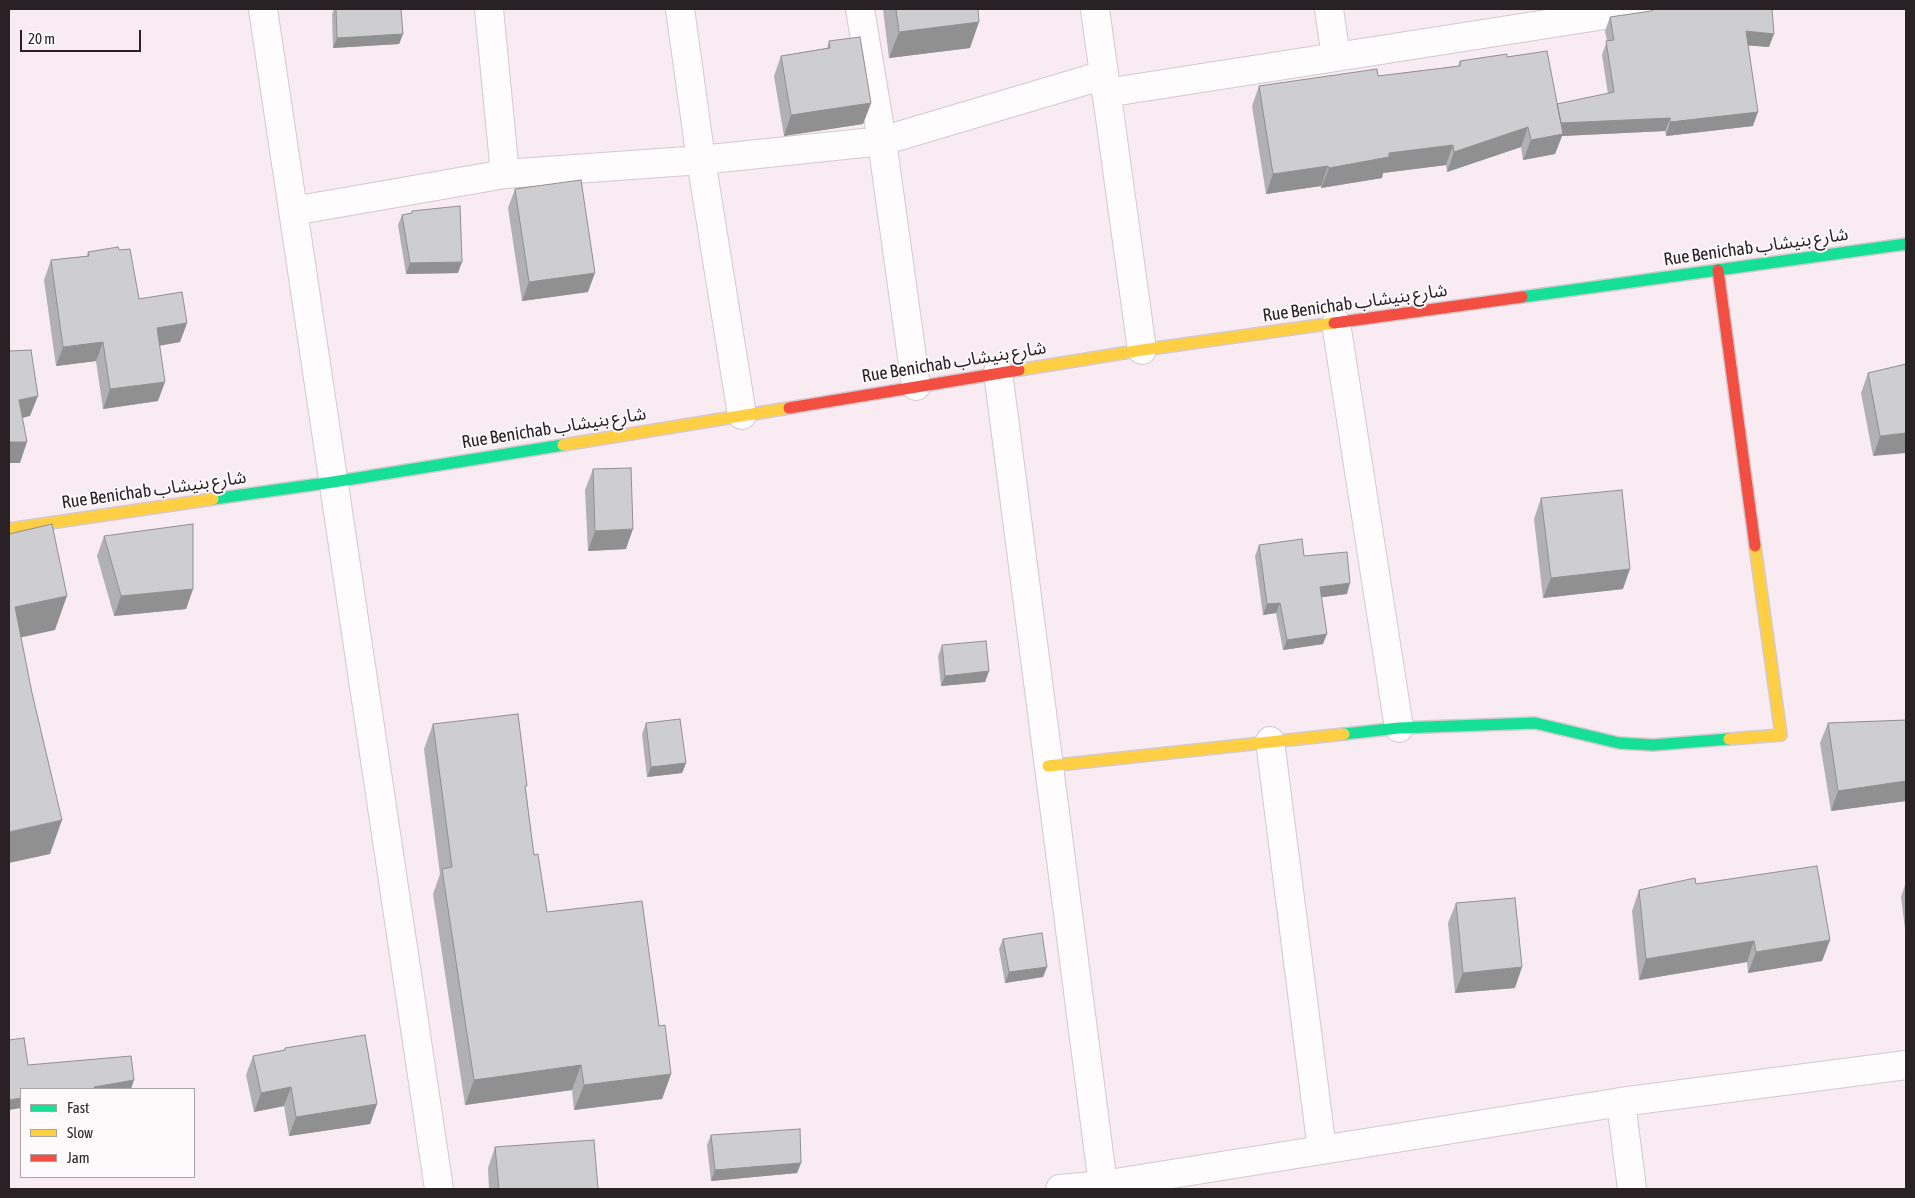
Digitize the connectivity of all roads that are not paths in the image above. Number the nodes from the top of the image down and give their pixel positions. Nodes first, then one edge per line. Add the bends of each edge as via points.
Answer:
1 (263, 9) edge
2 (489, 9) edge
3 (680, 9) edge
4 (860, 9) edge
5 (1095, 9) edge
6 (1329, 9) edge
7 (1643, 9) edge
8 (1513, 19) edge
9 (1336, 57) junction
10 (1105, 84) junction
11 (882, 141) junction
12 (701, 160) junction
13 (505, 174) junction
14 (293, 211) junction
15 (1906, 244) edge
16 (1718, 270) junction
17 (1336, 323) junction
18 (1142, 350) junction
19 (998, 372) junction
20 (916, 386) junction
21 (742, 415) junction
22 (333, 482) junction
23 (9, 528) edge
24 (1399, 728) junction
25 (1270, 742) junction
26 (1048, 766) junction
27 (1906, 1064) edge
28 (1621, 1102) junction
29 (1322, 1150) junction
30 (1103, 1185) junction
31 (439, 1189) edge
32 (1060, 1189) edge
33 (1632, 1189) edge

1 - 14 street
2 - 13 street
3 - 12 street
4 - 11 street
5 - 10 street
6 - 9 street
7 - 8 street
8 - 9 street
9 - 10 street
10 - 11 street
10 - 18 street
11 - 12 street
11 - 20 street
12 - 13 street
12 - 21 street
13 - 14 street
14 - 22 street
15 - 16 street, Rue Benichab شارع بنيشاب
16 - 17 street, Rue Benichab شارع بنيشاب
16 - 24 street via 1781,735 1653,745 1620,743 1535,723
17 - 18 street, Rue Benichab شارع بنيشاب
17 - 24 street
18 - 19 street, Rue Benichab شارع بنيشاب
19 - 20 street, Rue Benichab شارع بنيشاب
19 - 26 street
20 - 21 street, Rue Benichab شارع بنيشاب
21 - 22 street, Rue Benichab شارع بنيشاب
22 - 23 street, Rue Benichab شارع بنيشاب
22 - 31 street
24 - 25 street
25 - 26 street
25 - 29 street
26 - 30 street
27 - 28 street
28 - 29 street
28 - 33 street
29 - 30 street
30 - 32 street

